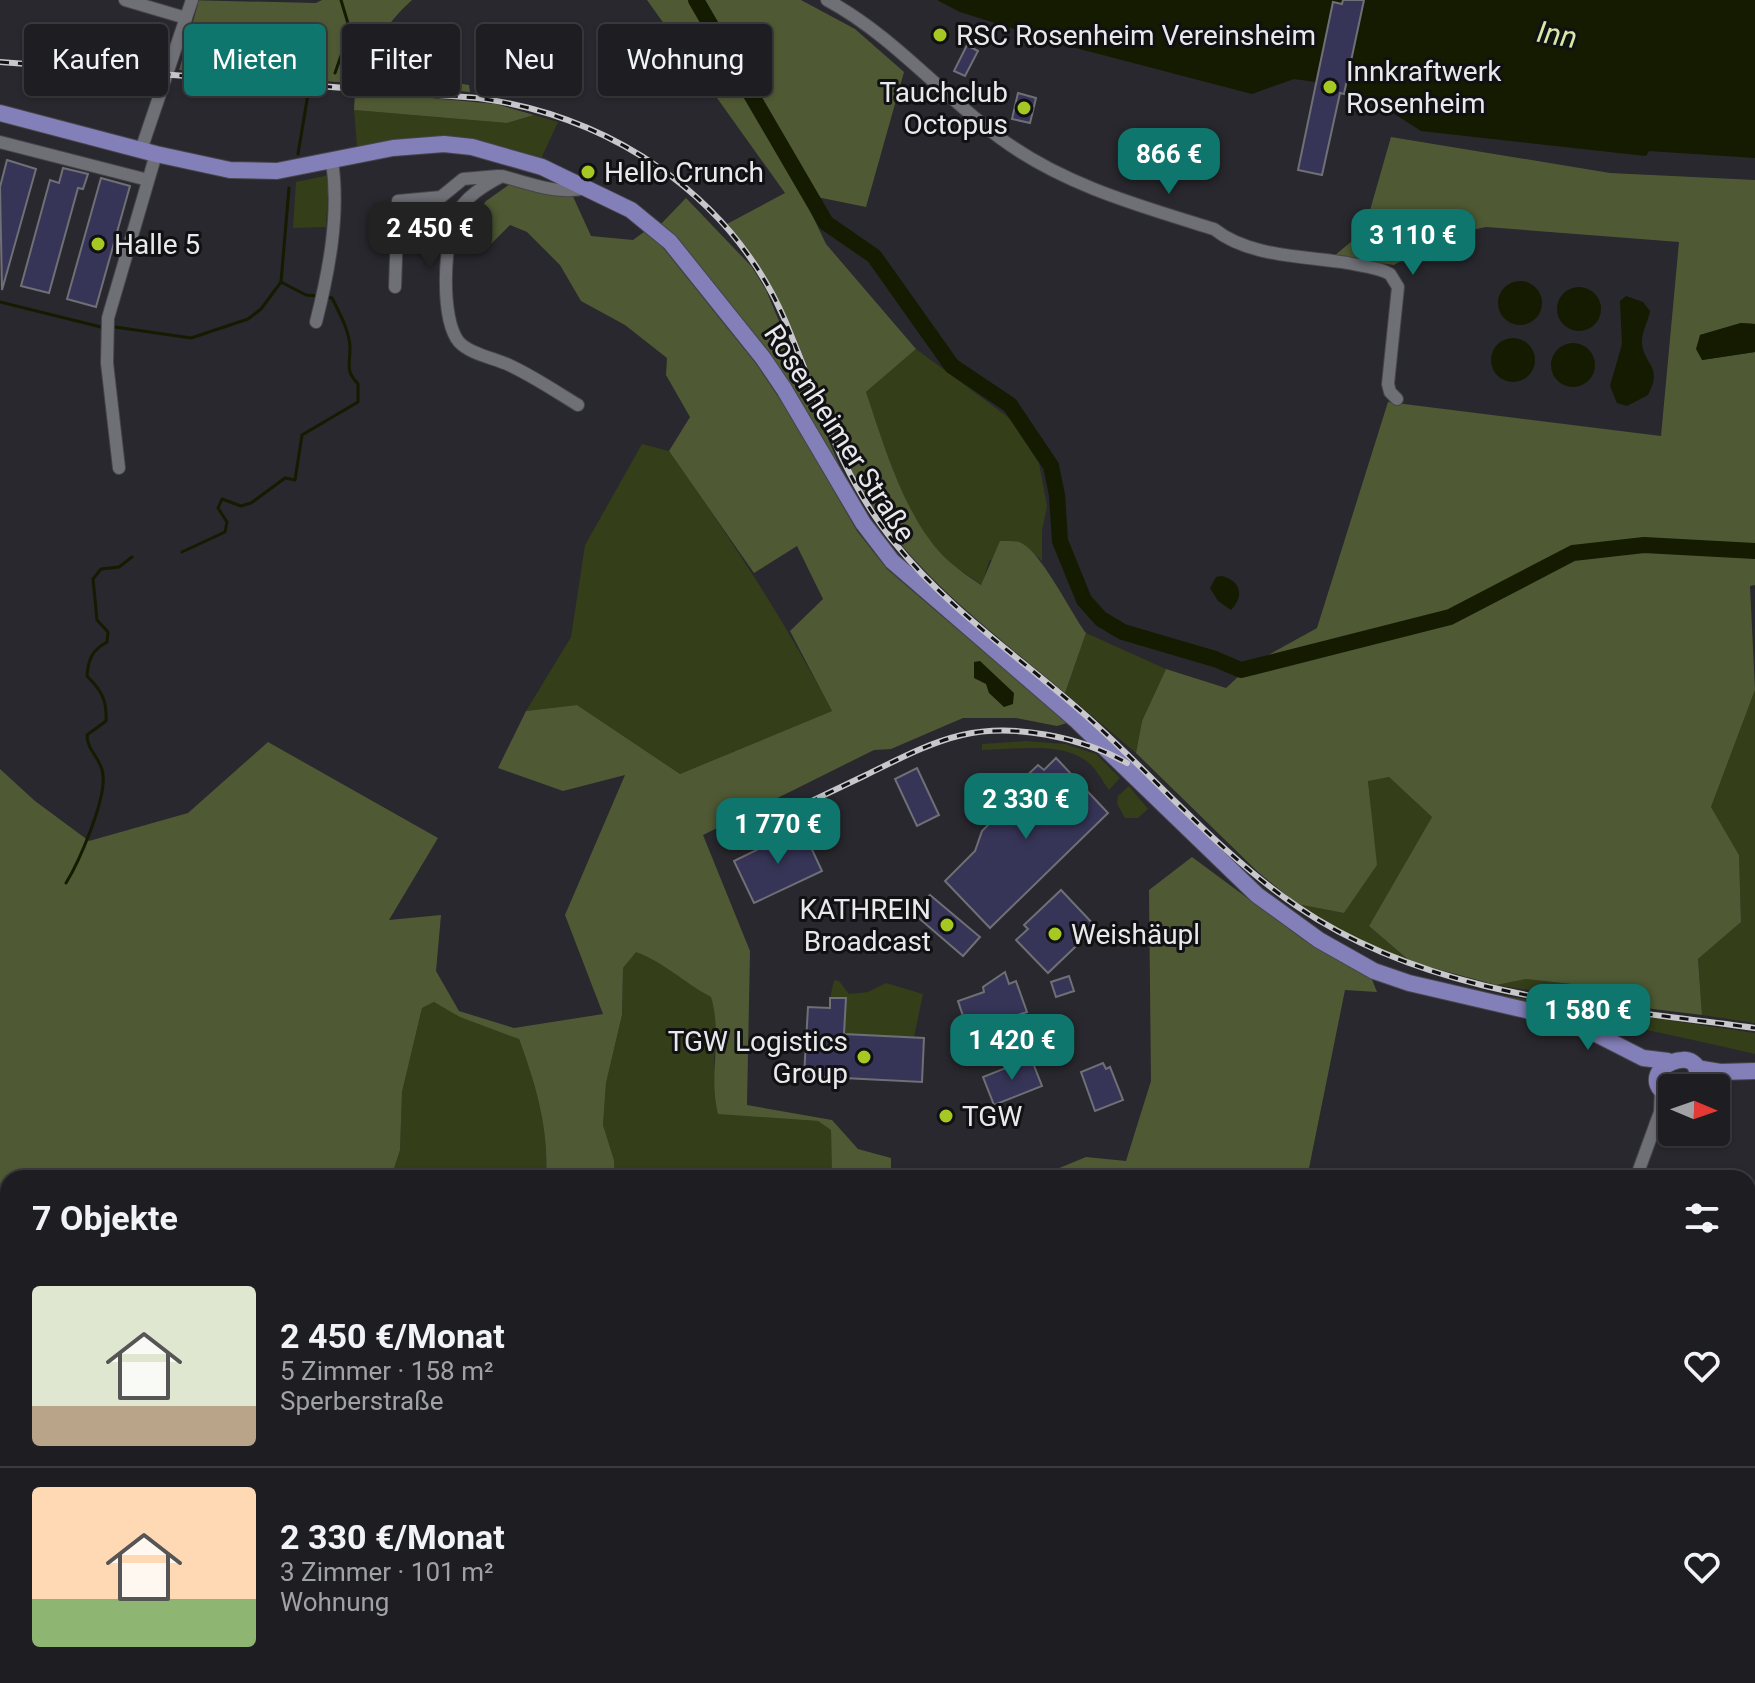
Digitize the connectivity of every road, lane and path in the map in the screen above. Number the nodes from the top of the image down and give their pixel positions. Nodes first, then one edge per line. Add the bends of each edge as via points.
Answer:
1 (125, 0) edge
2 (827, 0) edge
3 (190, 8) edge
4 (0, 113) edge
5 (0, 142) edge
6 (148, 152) junction
7 (332, 161) junction
8 (502, 176) junction
9 (148, 180) junction
10 (587, 188) junction
11 (395, 287) dead end
12 (316, 322) dead end
13 (1397, 399) dead end
14 (578, 405) dead end
15 (119, 468) dead end
16 (1755, 1071) edge
17 (1658, 1074) edge
18 (1671, 1074) edge
19 (1693, 1074) edge
20 (1714, 1074) edge
21 (1658, 1118) edge
22 (1639, 1170) edge

1 - 3 street
2 - 13 street via 850,12 1000,138 1065,177 1259,250 1390,274 1398,287 1388,384
3 - 6 street
4 - 6 main road, Rosenheimer Straße
5 - 9 street
6 - 7 main road, Rosenheimer Straße via 243,171
6 - 9 street
7 - 10 main road, Rosenheimer Straße via 444,144 542,167
7 - 12 street via 335,204
8 - 10 street via 556,191
8 - 11 street via 463,179 441,197 398,201
8 - 14 street via 473,195 456,215 448,263 452,326 461,345 505,363
9 - 15 street via 108,318 107,363
10 - 17 main road, Rosenheimer Straße via 654,226 696,273 784,389 863,523 892,561 1077,721 1257,895 1374,971 1547,1015 1643,1058
16 - 20 main road
18 - 19 main road via 1683,1059
21 - 22 street

